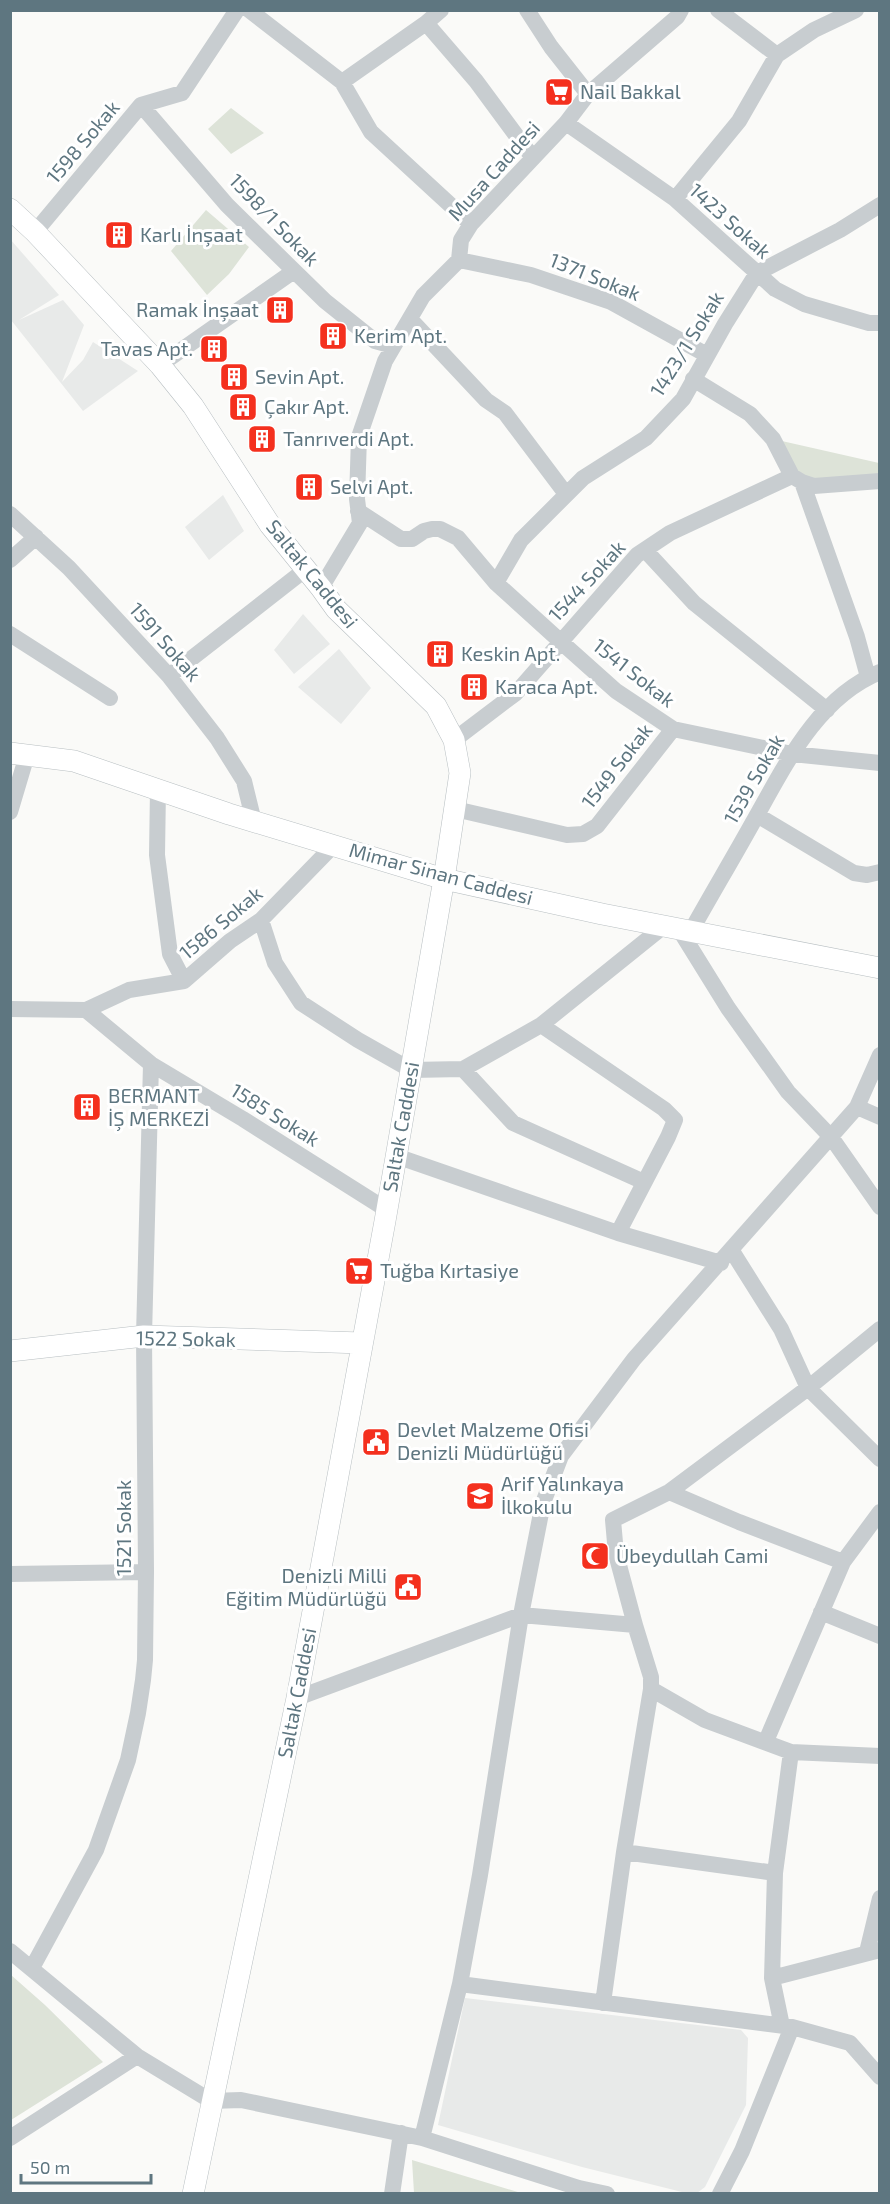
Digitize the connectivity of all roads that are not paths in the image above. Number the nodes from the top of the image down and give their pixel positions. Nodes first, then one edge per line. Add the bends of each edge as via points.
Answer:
1 (237, 10) edge
2 (249, 10) edge
3 (441, 10) edge
4 (527, 10) edge
5 (681, 10) edge
6 (718, 10) edge
7 (856, 10) edge
8 (426, 23) junction
9 (777, 55) junction
10 (342, 82) junction
11 (588, 94) junction
12 (141, 105) junction
13 (566, 123) junction
14 (533, 158) junction
15 (675, 200) junction
16 (879, 205) edge
17 (10, 209) edge
18 (471, 224) junction
19 (35, 232) junction
20 (459, 260) junction
21 (294, 271) junction
22 (757, 273) junction
23 (410, 319) junction
24 (879, 323) edge
25 (393, 346) junction
26 (707, 355) junction
27 (160, 366) junction
28 (693, 379) junction
29 (797, 479) junction
30 (879, 481) edge
31 (566, 494) junction
32 (358, 511) junction
33 (10, 514) edge
34 (36, 537) junction
35 (645, 550) junction
36 (10, 560) edge
37 (306, 568) junction
38 (496, 583) junction
39 (321, 588) junction
40 (10, 634) edge
41 (560, 641) junction
42 (874, 675) edge
43 (169, 676) junction
44 (110, 698) dead end
45 (826, 710) junction
46 (673, 729) junction
47 (454, 740) junction
48 (19, 754) edge
49 (792, 754) junction
50 (879, 763) edge
51 (158, 789) junction
52 (455, 809) junction
53 (10, 812) edge
54 (757, 815) junction
55 (255, 822) junction
56 (333, 846) junction
57 (879, 872) edge
58 (444, 879) junction
59 (261, 920) junction
60 (678, 929) junction
61 (879, 968) edge
62 (184, 981) junction
63 (10, 1009) edge
64 (86, 1010) junction
65 (541, 1025) junction
66 (879, 1055) edge
67 (150, 1064) junction
68 (463, 1069) junction
69 (411, 1070) junction
70 (857, 1107) junction
71 (879, 1117) edge
72 (831, 1137) junction
73 (396, 1156) junction
74 (644, 1182) junction
75 (879, 1207) edge
76 (387, 1210) junction
77 (618, 1233) junction
78 (727, 1257) junction
79 (879, 1329) edge
80 (144, 1336) junction
81 (362, 1343) junction
82 (10, 1351) edge
83 (808, 1388) junction
84 (879, 1459) edge
85 (669, 1492) junction
86 (879, 1512) edge
87 (843, 1562) junction
88 (146, 1572) junction
89 (10, 1574) edge
90 (821, 1612) junction
91 (520, 1615) junction
92 (635, 1625) junction
93 (879, 1636) edge
94 (651, 1689) junction
95 (297, 1698) junction
96 (766, 1742) junction
97 (790, 1752) junction
98 (879, 1756) edge
99 (624, 1852) junction
100 (775, 1874) junction
101 (879, 1898) edge
102 (10, 1951) edge
103 (873, 1951) edge
104 (32, 1968) junction
105 (772, 1978) junction
106 (460, 1984) junction
107 (603, 2003) junction
108 (787, 2026) junction
109 (136, 2056) junction
110 (879, 2077) edge
111 (211, 2101) junction
112 (401, 2133) junction
113 (10, 2138) edge
114 (422, 2138) junction
115 (193, 2193) edge
116 (392, 2193) edge
117 (607, 2193) edge
118 (720, 2193) edge

1 - 12 street, 1598 Sokak via 182,93
2 - 10 street
3 - 8 street
4 - 11 street
5 - 11 street, Musa Caddesi
6 - 9 street
7 - 9 street via 814,30
8 - 10 street
8 - 14 street via 476,81
9 - 15 street via 739,122
10 - 18 street via 370,132
11 - 13 street, Musa Caddesi
12 - 19 street, 1598 Sokak
12 - 21 street, 1598/1 Sokak via 228,205
13 - 14 street, Musa Caddesi
13 - 15 street, 1423 Sokak
14 - 18 street, Musa Caddesi
15 - 22 street, 1423 Sokak
16 - 22 street
17 - 19 main road, Saltak Caddesi
18 - 20 street, Musa Caddesi via 461,240
19 - 27 main road, Saltak Caddesi
20 - 23 street via 423,296
20 - 26 street, 1371 Sokak via 531,275 610,302
21 - 25 street, 1598/1 Sokak via 375,341
21 - 27 street
22 - 24 street, 1423 Sokak via 775,289 804,304
22 - 26 street, 1423/1 Sokak
23 - 25 street
23 - 31 street via 486,400 505,412
25 - 32 street via 359,437
26 - 28 street, 1423/1 Sokak
27 - 37 main road, Saltak Caddesi via 193,406 270,525
28 - 29 street via 750,414 772,439
28 - 31 street, 1423/1 Sokak via 682,399 646,438 583,477
29 - 30 street via 814,486
29 - 35 street, 1544 Sokak via 670,533
29 - 42 street
31 - 38 street, 1423/1 Sokak via 521,540
32 - 38 street, 1541 Sokak via 401,539 440,529 458,538
32 - 39 street via 360,523
33 - 34 street, 1591 Sokak
34 - 36 street
34 - 43 street, 1591 Sokak
35 - 41 street, 1544 Sokak
35 - 45 street via 694,603
37 - 39 main road, Saltak Caddesi
37 - 43 street
38 - 41 street, 1541 Sokak
39 - 47 main road, Saltak Caddesi via 336,609 436,706
40 - 44 street
41 - 46 street, 1541 Sokak via 616,691
41 - 47 street, 1544 Sokak via 516,693
42 - 45 street, 1539 Sokak
43 - 55 street, 1591 Sokak via 217,738 244,781
45 - 49 street, 1539 Sokak
46 - 49 street, 1541 Sokak
46 - 52 street, 1549 Sokak via 597,826 583,834 567,835
47 - 52 main road, Saltak Caddesi via 460,773
48 - 51 main road, Mimar Sinan Caddesi via 74,761
48 - 53 street
49 - 50 street, 1541 Sokak
49 - 54 street, 1539 Sokak
51 - 55 main road, Mimar Sinan Caddesi
51 - 62 street via 157,855 167,932 170,954
52 - 58 main road, Saltak Caddesi
54 - 57 street via 854,873
54 - 60 street, 1539 Sokak
55 - 56 main road, Mimar Sinan Caddesi
56 - 58 main road, Mimar Sinan Caddesi
56 - 59 street, 1586 Sokak
58 - 60 main road, Mimar Sinan Caddesi
58 - 69 main road, Saltak Caddesi
59 - 62 street, 1586 Sokak
59 - 69 street via 275,963 301,1003
60 - 61 main road, Mimar Sinan Caddesi
60 - 65 street
60 - 72 street via 788,1092
62 - 64 street, 1586 Sokak via 129,990
63 - 64 street, 1586 Sokak
64 - 67 street, 1585 Sokak
65 - 68 street
65 - 74 street via 675,1120
66 - 70 street
67 - 76 street, 1585 Sokak
67 - 80 street, 1521 Sokak
68 - 69 street
68 - 74 street via 513,1123
69 - 73 main road, Saltak Caddesi
70 - 71 street
70 - 72 street
72 - 75 street
72 - 78 street
73 - 76 main road, Saltak Caddesi
73 - 77 street
74 - 77 street
76 - 81 main road, Saltak Caddesi
77 - 78 street
78 - 83 street via 781,1329
78 - 91 street via 634,1359 561,1456 543,1503
79 - 83 street
80 - 81 main road, 1522 Sokak
80 - 82 main road, 1522 Sokak
80 - 88 street, 1521 Sokak
81 - 95 main road, Saltak Caddesi
83 - 84 street
83 - 85 street
85 - 87 street
85 - 92 street via 613,1520 616,1554
86 - 87 street
87 - 90 street
88 - 89 street
88 - 104 street, 1521 Sokak via 145,1660 128,1760 96,1850
90 - 93 street
90 - 96 street
91 - 92 street
91 - 95 street
91 - 106 street
92 - 94 street
94 - 96 street via 705,1720
94 - 99 street
95 - 111 main road, Saltak Caddesi
96 - 97 street
97 - 98 street
97 - 100 street
99 - 100 street
99 - 107 street
100 - 105 street
101 - 103 street
102 - 104 street
103 - 105 street
104 - 109 street
105 - 108 street
106 - 107 street
106 - 114 street
107 - 108 street
108 - 110 street via 850,2043
108 - 118 street via 742,2151
109 - 111 street
109 - 113 street
111 - 112 street via 242,2100
111 - 115 main road, Saltak Caddesi
112 - 114 street
112 - 116 street
114 - 117 street via 579,2188

